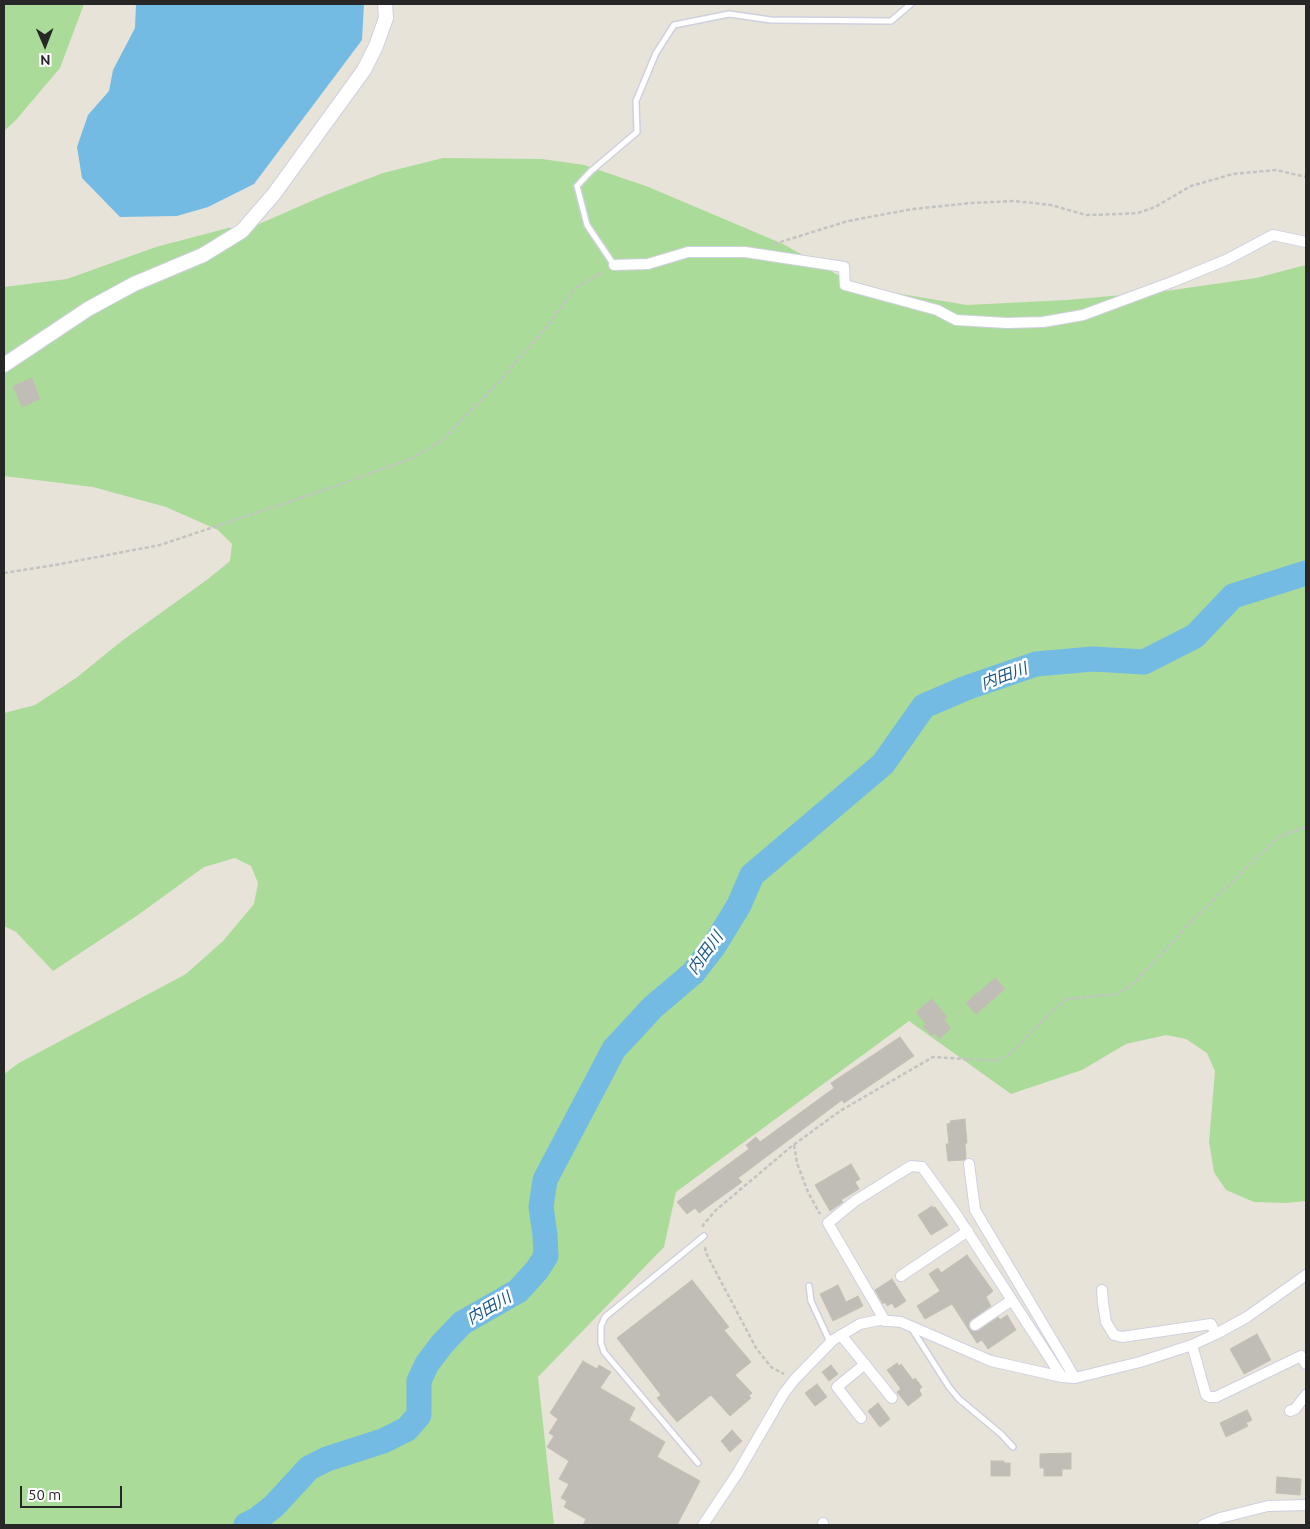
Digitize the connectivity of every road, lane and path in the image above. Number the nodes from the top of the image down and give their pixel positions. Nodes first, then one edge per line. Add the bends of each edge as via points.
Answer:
1 (385, 4) edge
2 (911, 4) edge
3 (1306, 177) edge
4 (1306, 242) edge
5 (773, 244) dead end
6 (614, 264) junction
7 (4, 366) edge
8 (4, 574) edge
9 (1306, 827) edge
10 (794, 1145) junction
11 (969, 1164) dead end
12 (828, 1223) junction
13 (968, 1232) junction
14 (704, 1236) junction
15 (1306, 1275) edge
16 (901, 1276) dead end
17 (808, 1286) dead end
18 (1102, 1290) dead end
19 (1012, 1300) junction
20 (885, 1321) junction
21 (974, 1325) dead end
22 (910, 1326) junction
23 (1216, 1334) junction
24 (840, 1335) junction
25 (830, 1342) junction
26 (1192, 1345) junction
27 (865, 1364) junction
28 (1306, 1364) edge
29 (1062, 1378) junction
30 (1075, 1378) junction
31 (795, 1379) junction
32 (1306, 1395) edge
33 (892, 1398) dead end
34 (1290, 1411) dead end
35 (861, 1418) dead end
36 (1013, 1447) dead end
37 (698, 1463) dead end
38 (1306, 1505) edge
39 (703, 1525) edge
40 (1203, 1525) edge

1 - 7 street via 386,18 364,70 274,194 242,231 203,255 134,284 88,309
2 - 6 lane via 891,21 771,20 729,14 674,25 656,53 636,101 636,132 577,186 587,225
3 - 5 path via 1276,170 1233,174 1191,186 1156,207 1122,214 1086,215 1052,205 1014,201 913,209 848,222
4 - 6 street via 1273,236 1226,260 1083,315 1043,322 956,320 937,310 845,285 844,267 745,252 688,252 648,264
6 - 8 path via 574,289 498,383 440,441 412,458 160,545
9 - 10 path via 1278,837 1136,981 1118,994 1066,999 1012,1052 996,1061 933,1057 840,1111
10 - 12 path via 808,1192
10 - 14 path via 716,1210 703,1225
11 - 30 street via 975,1210
12 - 13 street via 855,1201 911,1166 922,1167
12 - 20 street
13 - 16 street
13 - 19 street
14 - 31 path via 706,1253 756,1348 771,1367
14 - 37 lane via 605,1317 601,1326 604,1352
15 - 23 street via 1247,1317
17 - 25 lane via 811,1301
18 - 23 street via 1106,1322 1114,1335 1212,1324
19 - 21 street
19 - 29 street
20 - 22 street
20 - 24 street via 860,1324
22 - 29 street via 991,1361
22 - 36 lane via 959,1399
23 - 26 street
24 - 25 street
24 - 27 street
25 - 31 street
26 - 28 street via 1206,1395 1210,1397 1301,1356
26 - 30 street
27 - 33 street
27 - 35 street via 837,1387
29 - 30 street
31 - 39 street
32 - 34 street
38 - 40 street via 1268,1506

